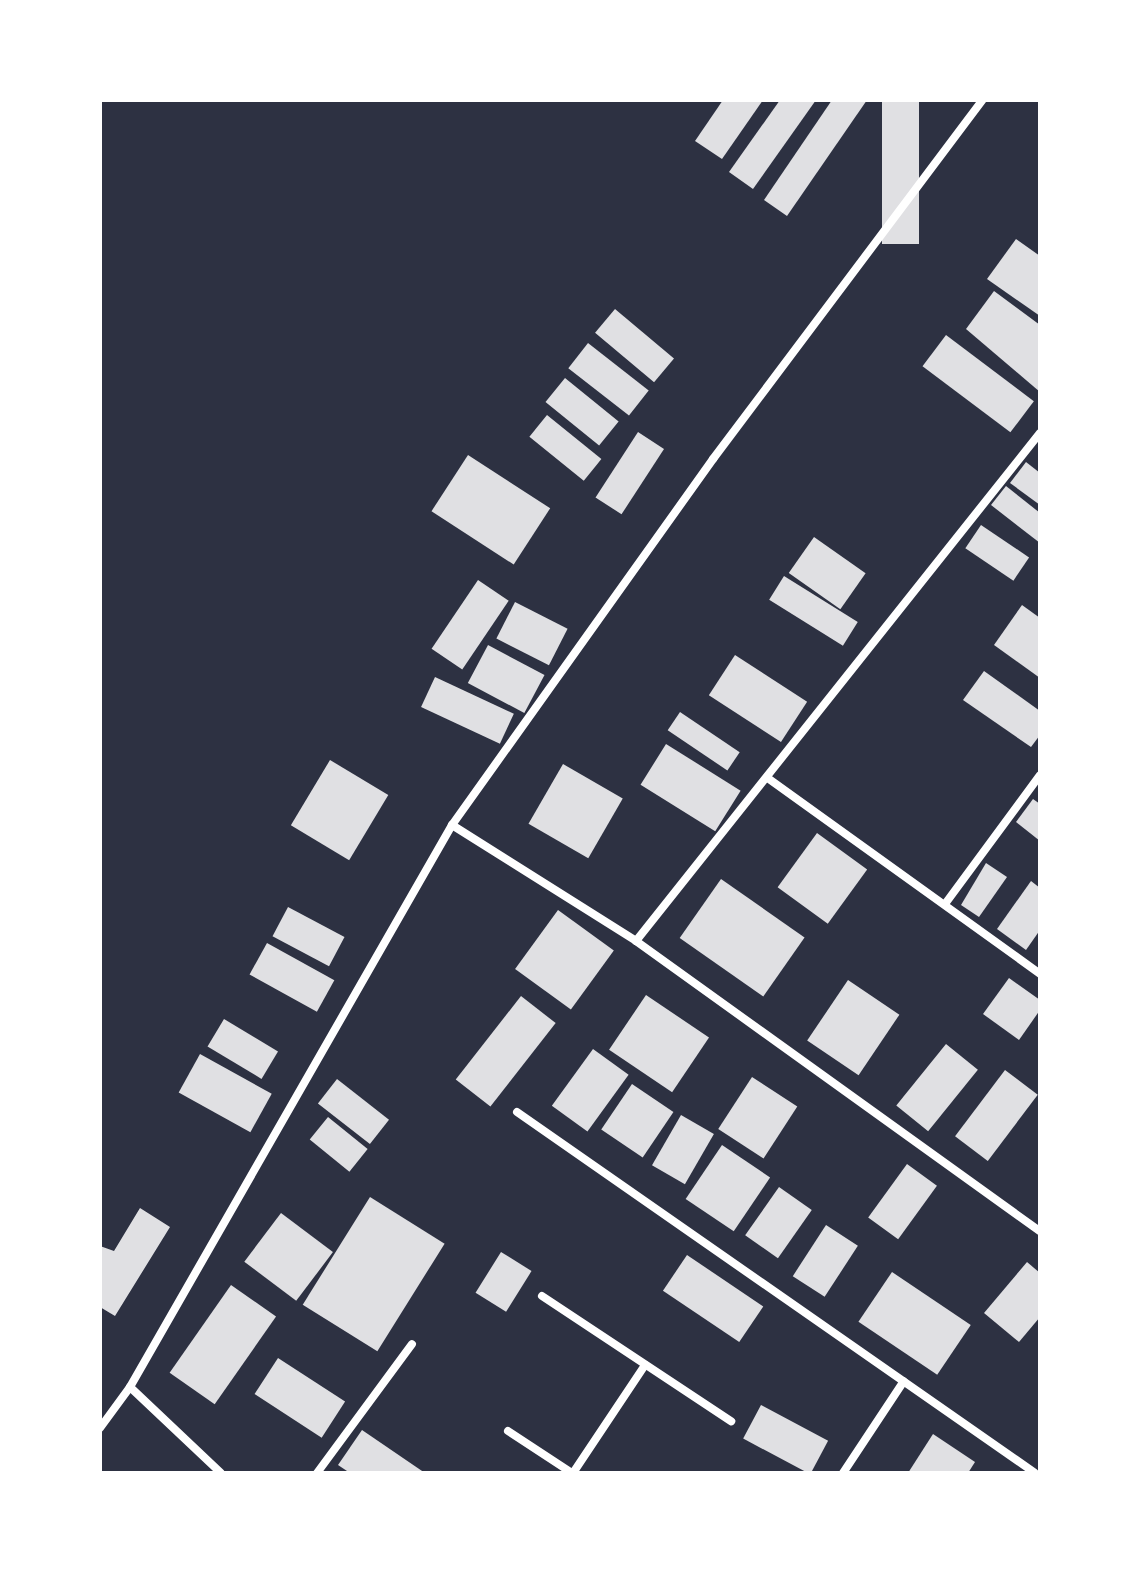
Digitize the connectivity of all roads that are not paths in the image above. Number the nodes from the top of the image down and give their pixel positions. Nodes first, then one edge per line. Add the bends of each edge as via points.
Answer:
1 (983, 100) edge
2 (1040, 433) edge
3 (1040, 775) edge
4 (769, 779) junction
5 (452, 825) junction
6 (945, 904) junction
7 (636, 941) junction
8 (1040, 974) edge
9 (517, 1112) dead end
10 (1040, 1231) edge
11 (542, 1296) dead end
12 (412, 1344) dead end
13 (645, 1365) junction
14 (904, 1381) junction
15 (130, 1387) junction
16 (731, 1421) dead end
17 (100, 1428) edge
18 (508, 1431) dead end
19 (221, 1473) edge
20 (317, 1473) edge
21 (573, 1473) edge
22 (843, 1473) edge
23 (1035, 1473) edge

1 - 5 street via 713,459
2 - 4 street
3 - 6 street
4 - 6 street
4 - 7 street
5 - 7 street
5 - 15 street
6 - 8 street
7 - 10 street
9 - 14 street
11 - 13 street
12 - 20 street
13 - 16 street
13 - 21 street
14 - 22 street
14 - 23 street
15 - 17 street
15 - 19 street
18 - 21 street

